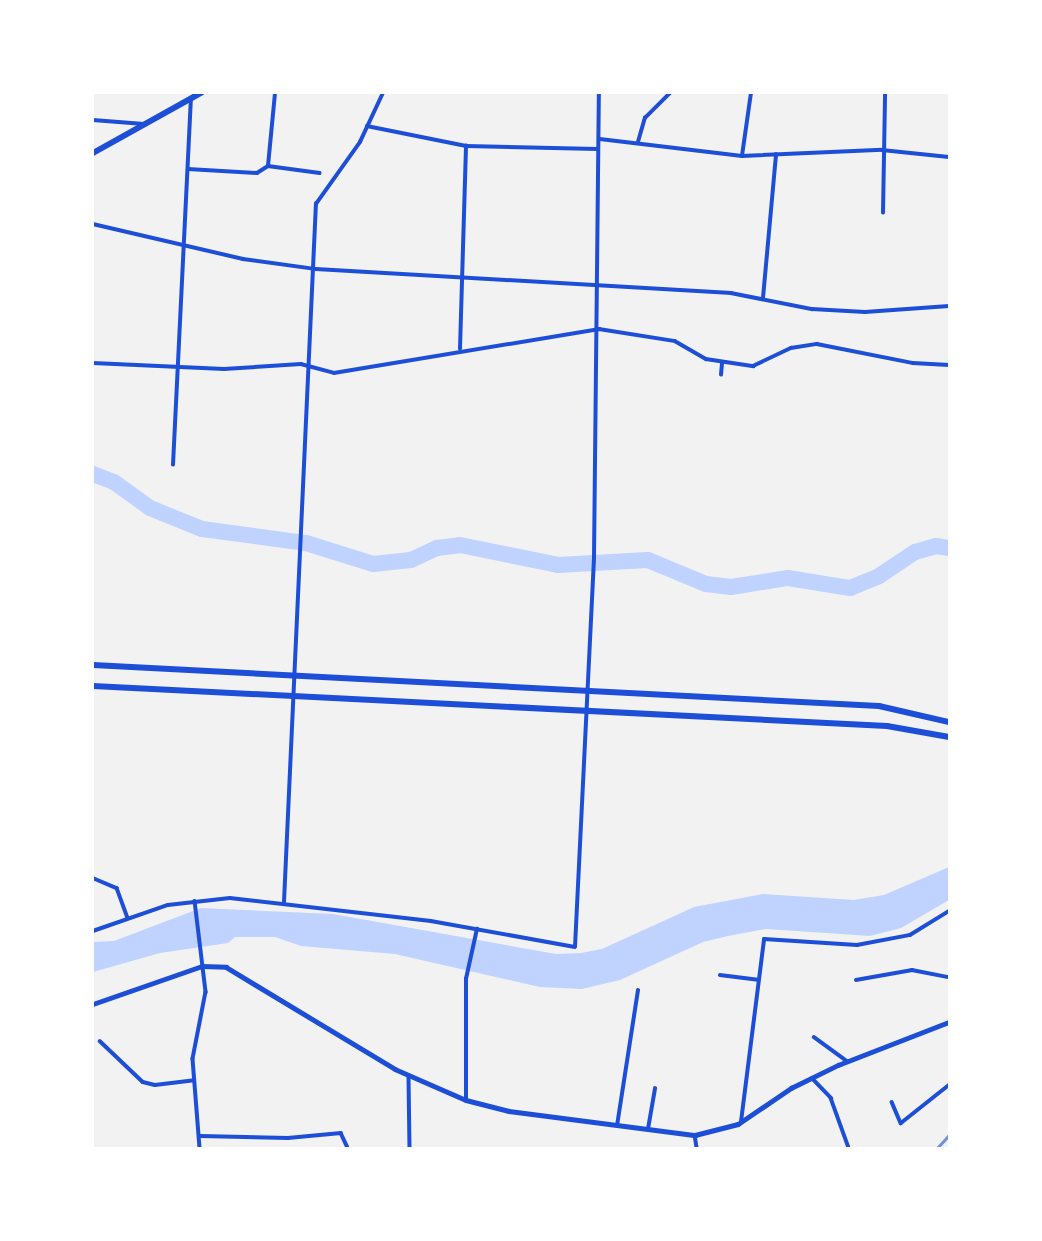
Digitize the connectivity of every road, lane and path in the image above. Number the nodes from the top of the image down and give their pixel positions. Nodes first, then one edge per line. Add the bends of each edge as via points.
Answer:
1 (201, 93) edge
2 (275, 93) edge
3 (383, 93) edge
4 (599, 93) edge
5 (670, 93) edge
6 (751, 93) edge
7 (885, 93) edge
8 (191, 98) junction
9 (93, 120) edge
10 (146, 124) junction
11 (367, 126) junction
12 (600, 139) junction
13 (638, 142) junction
14 (466, 146) junction
15 (598, 149) junction
16 (882, 150) junction
17 (93, 153) edge
18 (776, 155) junction
19 (743, 156) junction
20 (949, 157) edge
21 (268, 166) junction
22 (188, 169) junction
23 (320, 173) dead end
24 (883, 213) dead end
25 (93, 224) edge
26 (182, 244) junction
27 (316, 269) junction
28 (463, 276) junction
29 (597, 284) junction
30 (762, 298) junction
31 (949, 306) edge
32 (598, 330) junction
33 (460, 349) junction
34 (93, 363) edge
35 (722, 363) junction
36 (949, 365) edge
37 (310, 366) junction
38 (178, 367) junction
39 (721, 375) dead end
40 (173, 465) dead end
41 (93, 665) edge
42 (293, 675) junction
43 (93, 686) edge
44 (585, 691) junction
45 (293, 695) junction
46 (585, 710) junction
47 (949, 722) edge
48 (949, 737) edge
49 (93, 878) edge
50 (284, 902) junction
51 (195, 903) junction
52 (949, 911) edge
53 (128, 918) junction
54 (477, 929) junction
55 (93, 931) edge
56 (202, 966) junction
57 (720, 975) dead end
58 (949, 977) edge
59 (758, 980) junction
60 (856, 981) dead end
61 (638, 992) dead end
62 (93, 1004) edge
63 (949, 1022) edge
64 (814, 1037) dead end
65 (100, 1041) dead end
66 (847, 1061) junction
67 (409, 1077) junction
68 (811, 1078) junction
69 (194, 1080) junction
70 (949, 1084) edge
71 (655, 1089) dead end
72 (466, 1100) junction
73 (892, 1102) dead end
74 (741, 1122) junction
75 (617, 1126) junction
76 (648, 1129) junction
77 (695, 1135) junction
78 (200, 1136) junction
79 (200, 1148) edge
80 (348, 1148) edge
81 (410, 1148) edge
82 (697, 1148) edge
83 (849, 1148) edge

1 - 8 main road
2 - 21 street
3 - 11 street
4 - 12 street
5 - 13 street via 645,118
6 - 19 street
7 - 16 street
8 - 10 main road
8 - 22 street
9 - 10 street
10 - 17 main road
11 - 14 street
11 - 27 street via 316,204
12 - 13 street
12 - 15 street
13 - 19 street
14 - 15 street
14 - 28 street
15 - 29 street
16 - 18 street
16 - 20 street
16 - 24 street
18 - 19 street
18 - 30 street
21 - 22 street via 257,173
21 - 23 street
22 - 26 street
25 - 26 street
26 - 27 street via 243,260
26 - 38 street
27 - 28 street
27 - 37 street
28 - 29 street
28 - 33 street
29 - 30 street
29 - 32 street
30 - 31 street via 812,309 865,312
32 - 33 street
32 - 35 street via 675,341
32 - 44 street via 594,558
33 - 37 street via 356,371 334,373
34 - 38 street
35 - 36 street via 753,366 791,348 832,344 913,363
35 - 39 street
37 - 38 street
37 - 42 street
38 - 40 street
41 - 42 main road
42 - 44 main road
42 - 45 street
43 - 45 main road
44 - 46 street
44 - 47 main road via 879,706
45 - 46 main road
45 - 50 street
46 - 48 main road via 887,726
46 - 54 street via 575,947
49 - 53 street via 117,888
50 - 51 street via 230,898
50 - 54 street
51 - 53 street
51 - 56 street
52 - 59 street via 910,935 857,945 764,939
53 - 55 street
54 - 72 street via 467,979
56 - 62 street
56 - 67 street via 233,970
56 - 69 street via 206,992 196,1033
57 - 59 street
58 - 60 street via 912,970
59 - 74 street
61 - 75 street
63 - 66 street
64 - 66 street
65 - 69 street via 143,1082
66 - 68 street
67 - 72 street
67 - 81 street
68 - 74 street
68 - 83 street via 831,1098
69 - 78 street
70 - 73 street via 901,1123
71 - 76 street
72 - 75 street
74 - 77 street
75 - 76 street
76 - 77 street
77 - 82 street
78 - 79 street
78 - 80 street via 288,1138 341,1133

